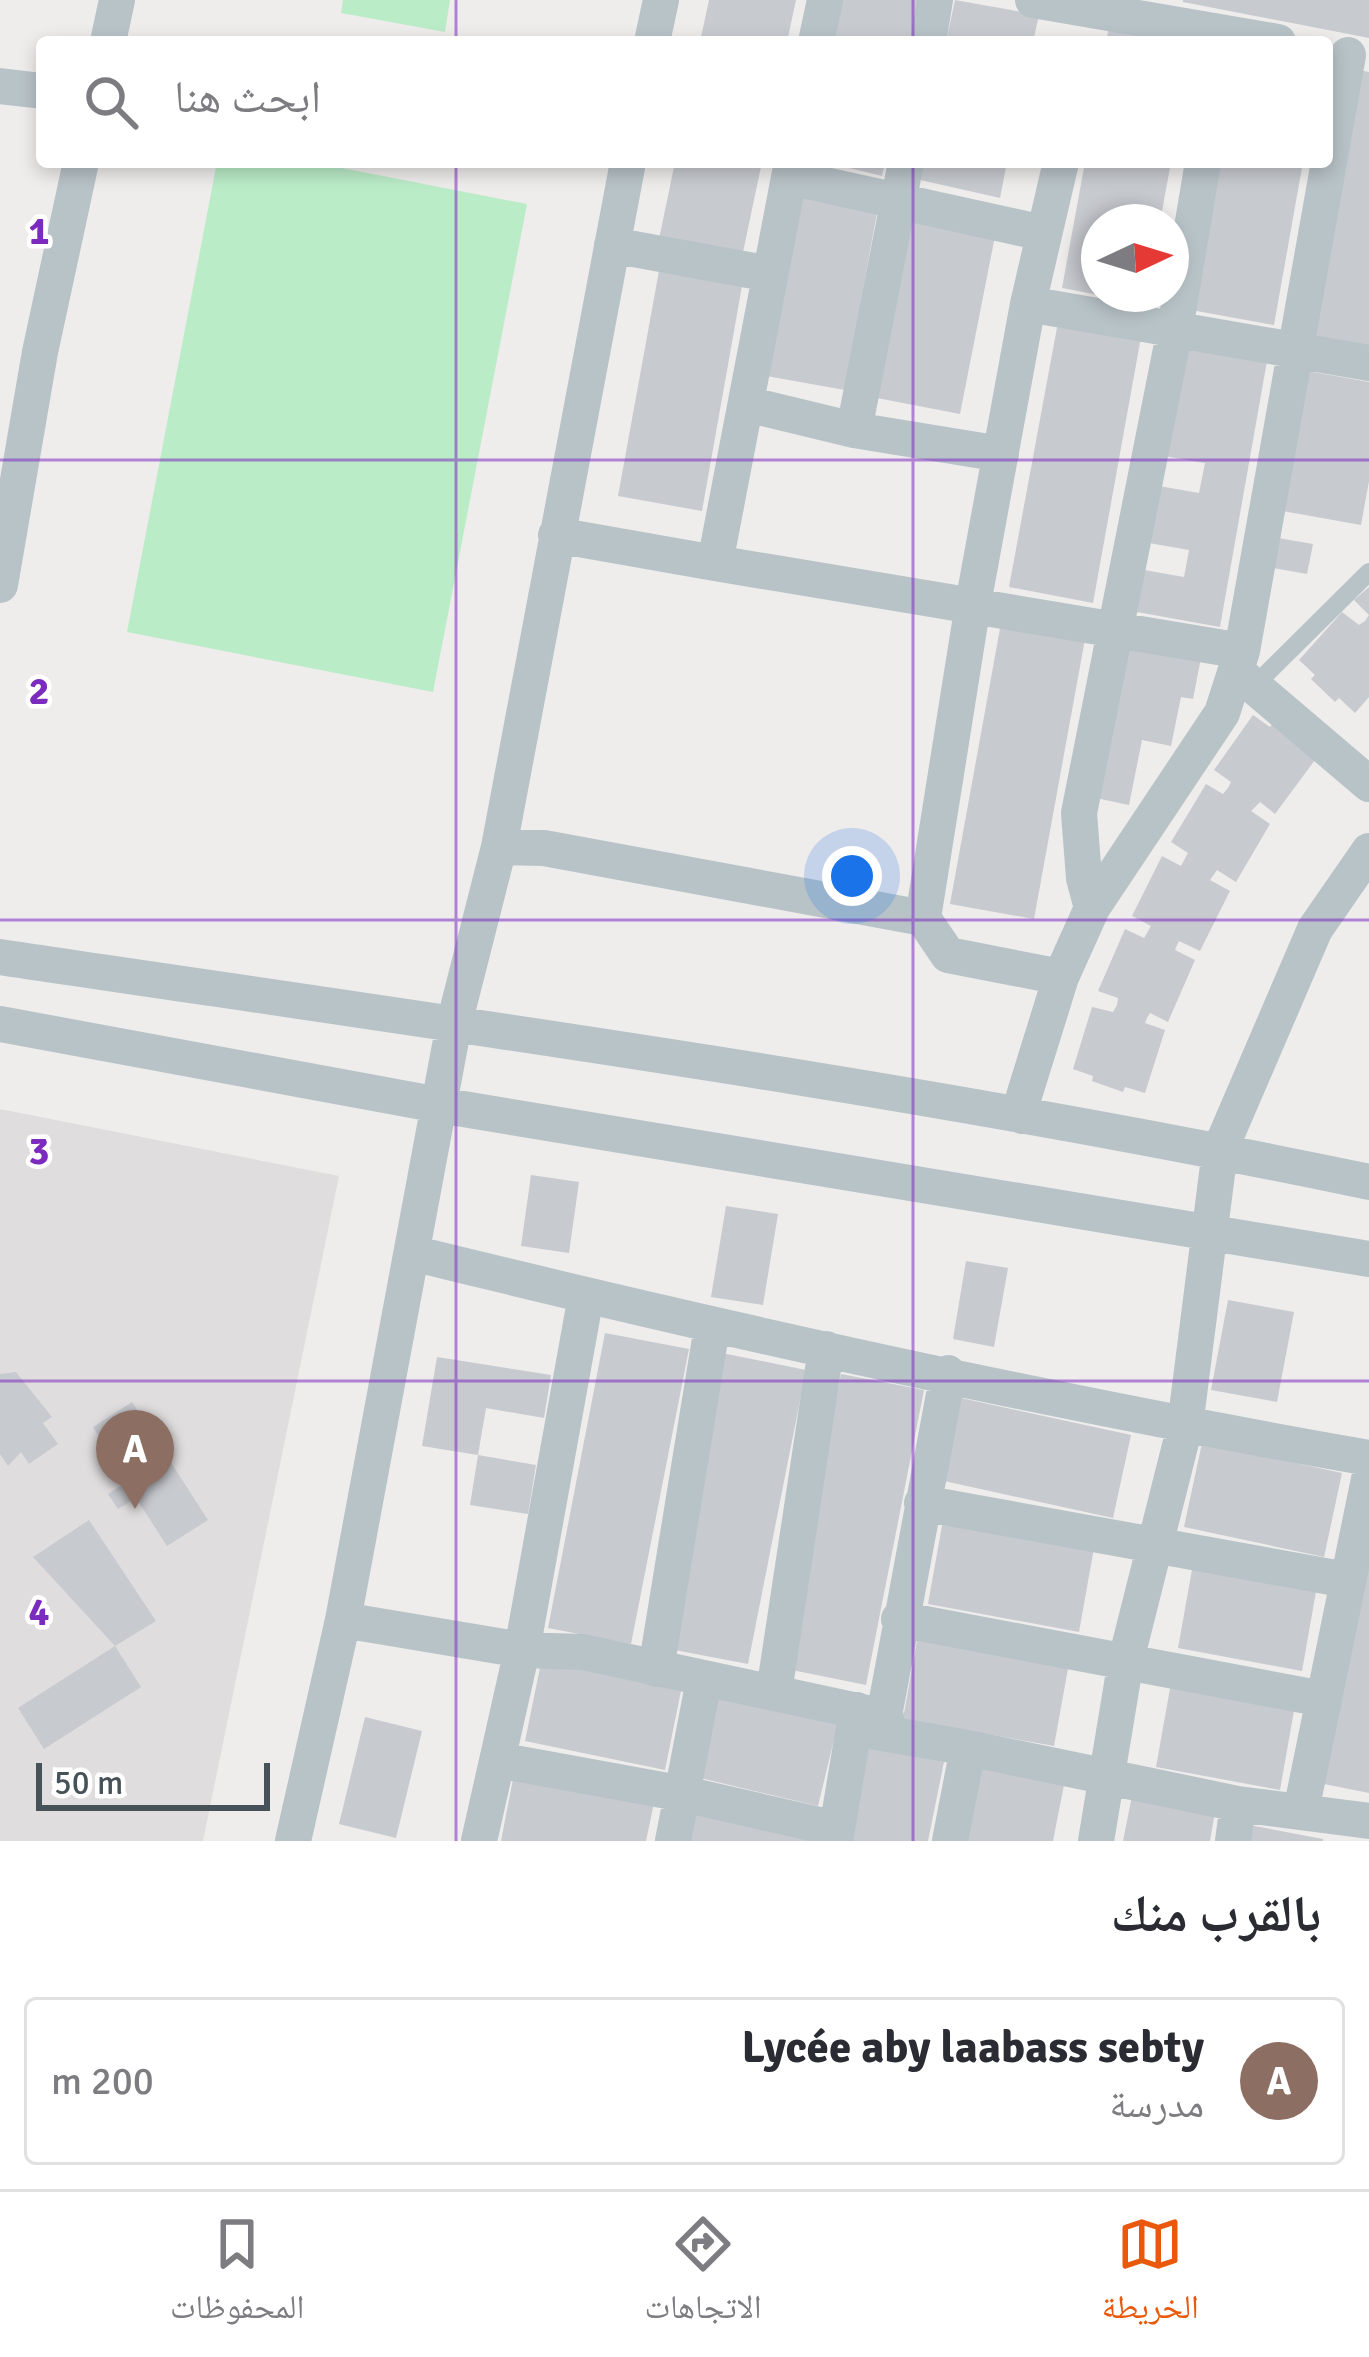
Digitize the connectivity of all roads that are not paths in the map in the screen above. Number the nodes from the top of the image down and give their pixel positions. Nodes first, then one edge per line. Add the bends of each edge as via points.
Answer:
1 (117, 0) edge
2 (661, 0) edge
3 (825, 0) edge
4 (935, 0) edge
5 (1034, 0) edge
6 (1098, 18) edge
7 (109, 36) edge
8 (653, 36) edge
9 (817, 36) edge
10 (929, 36) edge
11 (1217, 36) edge
12 (1348, 55) edge
13 (0, 86) edge
14 (36, 90) edge
15 (1333, 140) edge
16 (80, 168) edge
17 (627, 168) edge
18 (905, 168) edge
19 (1059, 168) edge
20 (1202, 168) edge
21 (1328, 168) edge
22 (791, 170) edge
23 (898, 203) junction
24 (1043, 232) junction
25 (612, 244) junction
26 (770, 274) junction
27 (1028, 304) junction
28 (1175, 329) junction
29 (1296, 351) junction
30 (1369, 363) edge
31 (746, 404) junction
32 (854, 430) junction
33 (1001, 454) junction
34 (556, 535) junction
35 (715, 563) junction
36 (1369, 572) edge
37 (0, 580) edge
38 (973, 604) junction
39 (1116, 628) junction
40 (1244, 669) junction
41 (1369, 784) edge
42 (500, 847) junction
43 (1369, 851) edge
44 (1092, 908) junction
45 (923, 917) junction
46 (0, 957) edge
47 (1061, 977) junction
48 (0, 1024) edge
49 (454, 1024) junction
50 (439, 1105) junction
51 (1022, 1116) junction
52 (1220, 1150) junction
53 (1369, 1182) edge
54 (1208, 1231) junction
55 (412, 1253) junction
56 (1369, 1258) edge
57 (586, 1296) junction
58 (712, 1327) junction
59 (826, 1349) junction
60 (948, 1373) junction
61 (1185, 1426) junction
62 (1369, 1458) edge
63 (1369, 1479) edge
64 (922, 1503) junction
65 (1154, 1544) junction
66 (1347, 1580) junction
67 (899, 1619) junction
68 (343, 1620) junction
69 (522, 1650) junction
70 (1126, 1660) junction
71 (656, 1670) junction
72 (704, 1679) junction
73 (774, 1692) junction
74 (1323, 1699) junction
75 (870, 1722) junction
76 (968, 1748) junction
77 (498, 1760) junction
78 (1107, 1778) junction
79 (684, 1794) junction
80 (1238, 1804) junction
81 (1301, 1811) junction
82 (1363, 1827) edge
83 (836, 1835) edge
84 (293, 1841) edge
85 (479, 1841) edge
86 (674, 1841) edge
87 (950, 1841) edge
88 (1096, 1841) edge
89 (1233, 1841) edge

1 - 7 street
2 - 8 street
3 - 9 street
4 - 10 street
5 - 6 street
6 - 11 street
12 - 15 street
13 - 14 street
16 - 37 street
17 - 25 street
18 - 23 street
19 - 24 street
20 - 28 street
21 - 29 street
22 - 23 street
22 - 26 street
23 - 24 street
23 - 32 street
24 - 27 street
25 - 26 street
25 - 34 street
26 - 31 street
27 - 28 street
27 - 33 street
28 - 29 street
28 - 39 street
29 - 30 street
29 - 40 street
31 - 32 street
31 - 35 street
32 - 33 street
33 - 38 street
34 - 35 street
34 - 42 street
35 - 38 street
36 - 40 lane
38 - 39 street
38 - 45 street
39 - 40 street
39 - 44 street via 1079,813
40 - 41 street
40 - 44 street
42 - 45 street via 544,848
42 - 49 street
43 - 52 street via 1316,929
44 - 47 street
45 - 47 street via 948,955
46 - 49 street
47 - 51 street
48 - 50 street
49 - 50 street
49 - 51 street
50 - 54 street
50 - 55 street
51 - 52 street
52 - 53 street
52 - 54 street
54 - 56 street
54 - 61 street
55 - 57 street
55 - 68 street
57 - 58 street
57 - 69 street
58 - 59 street
58 - 71 street
59 - 60 street
59 - 73 street
60 - 61 street
60 - 64 street
61 - 62 street
61 - 65 street
63 - 66 street
64 - 65 street
64 - 67 street
65 - 66 street
65 - 70 street
66 - 74 street
67 - 70 street
67 - 75 street
68 - 69 street
68 - 84 street
69 - 71 street via 583,1652
69 - 77 street
70 - 74 street
70 - 78 street
71 - 72 street
72 - 73 street
72 - 79 street
73 - 75 street
74 - 81 street
75 - 76 street
75 - 83 street
76 - 78 street
76 - 87 street
77 - 79 street
77 - 85 street
78 - 80 street
78 - 88 street
79 - 83 street
79 - 86 street
80 - 81 street
80 - 89 street
81 - 82 street

